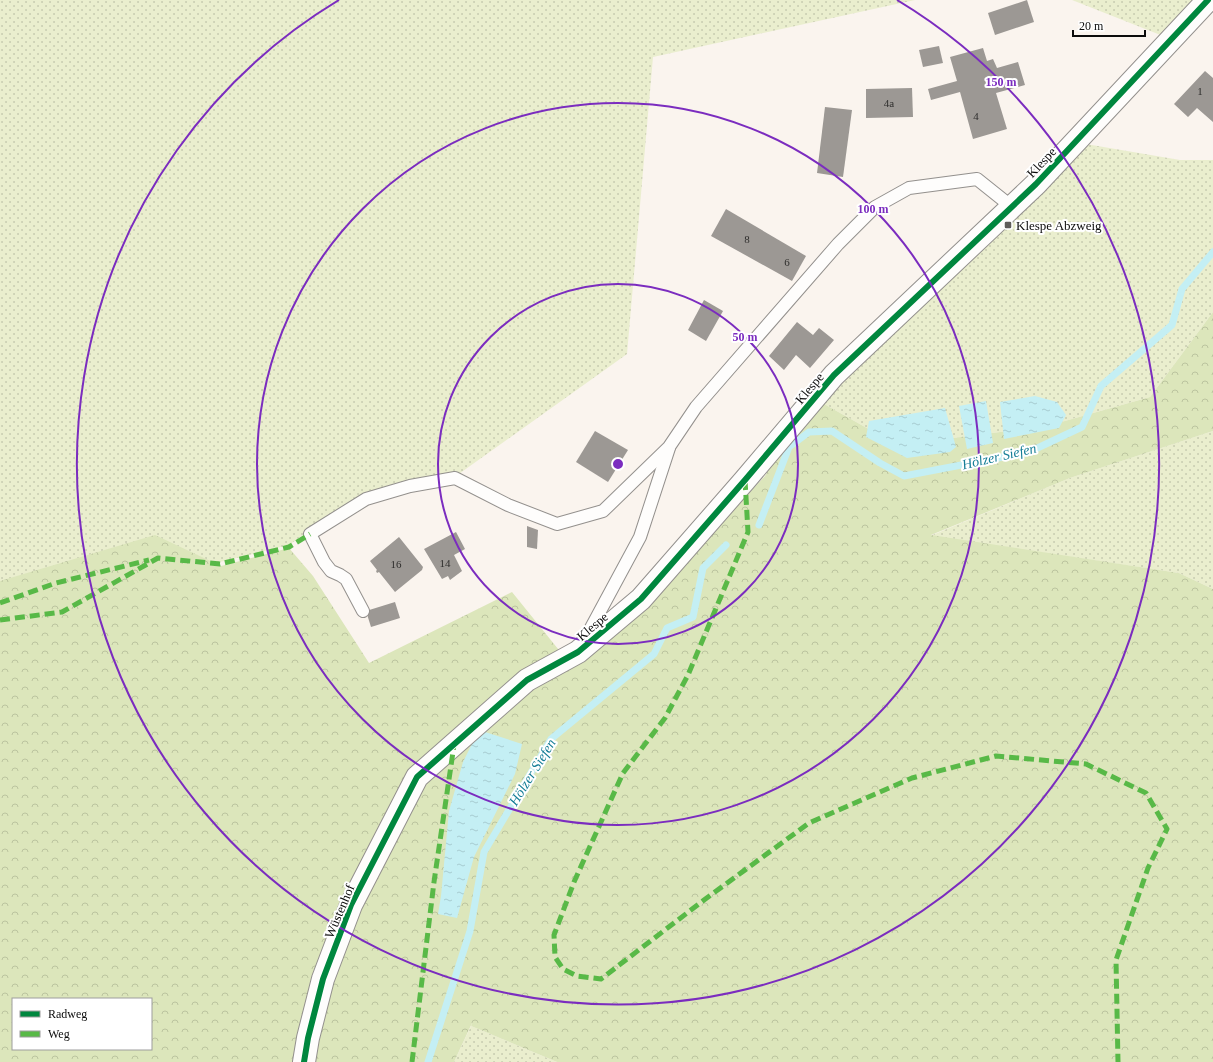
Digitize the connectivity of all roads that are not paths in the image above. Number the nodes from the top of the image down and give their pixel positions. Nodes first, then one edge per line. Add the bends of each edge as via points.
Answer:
1 (1208, 0) edge
2 (1012, 207) junction
3 (669, 447) junction
4 (363, 611) dead end
5 (578, 652) junction
6 (418, 777) joint
7 (304, 1062) edge

1 - 2 street, Klespe
2 - 3 lane via 977,179 909,188 875,207 838,244 696,407
2 - 5 street, Klespe via 834,375 641,599
3 - 4 lane via 603,511 557,524 508,505 455,478 410,486 366,499 310,534 324,562 331,571 346,579
3 - 5 lane via 640,537
5 - 6 street, Klespe via 527,680
6 - 7 street, Wüstenhof via 351,905 323,979

